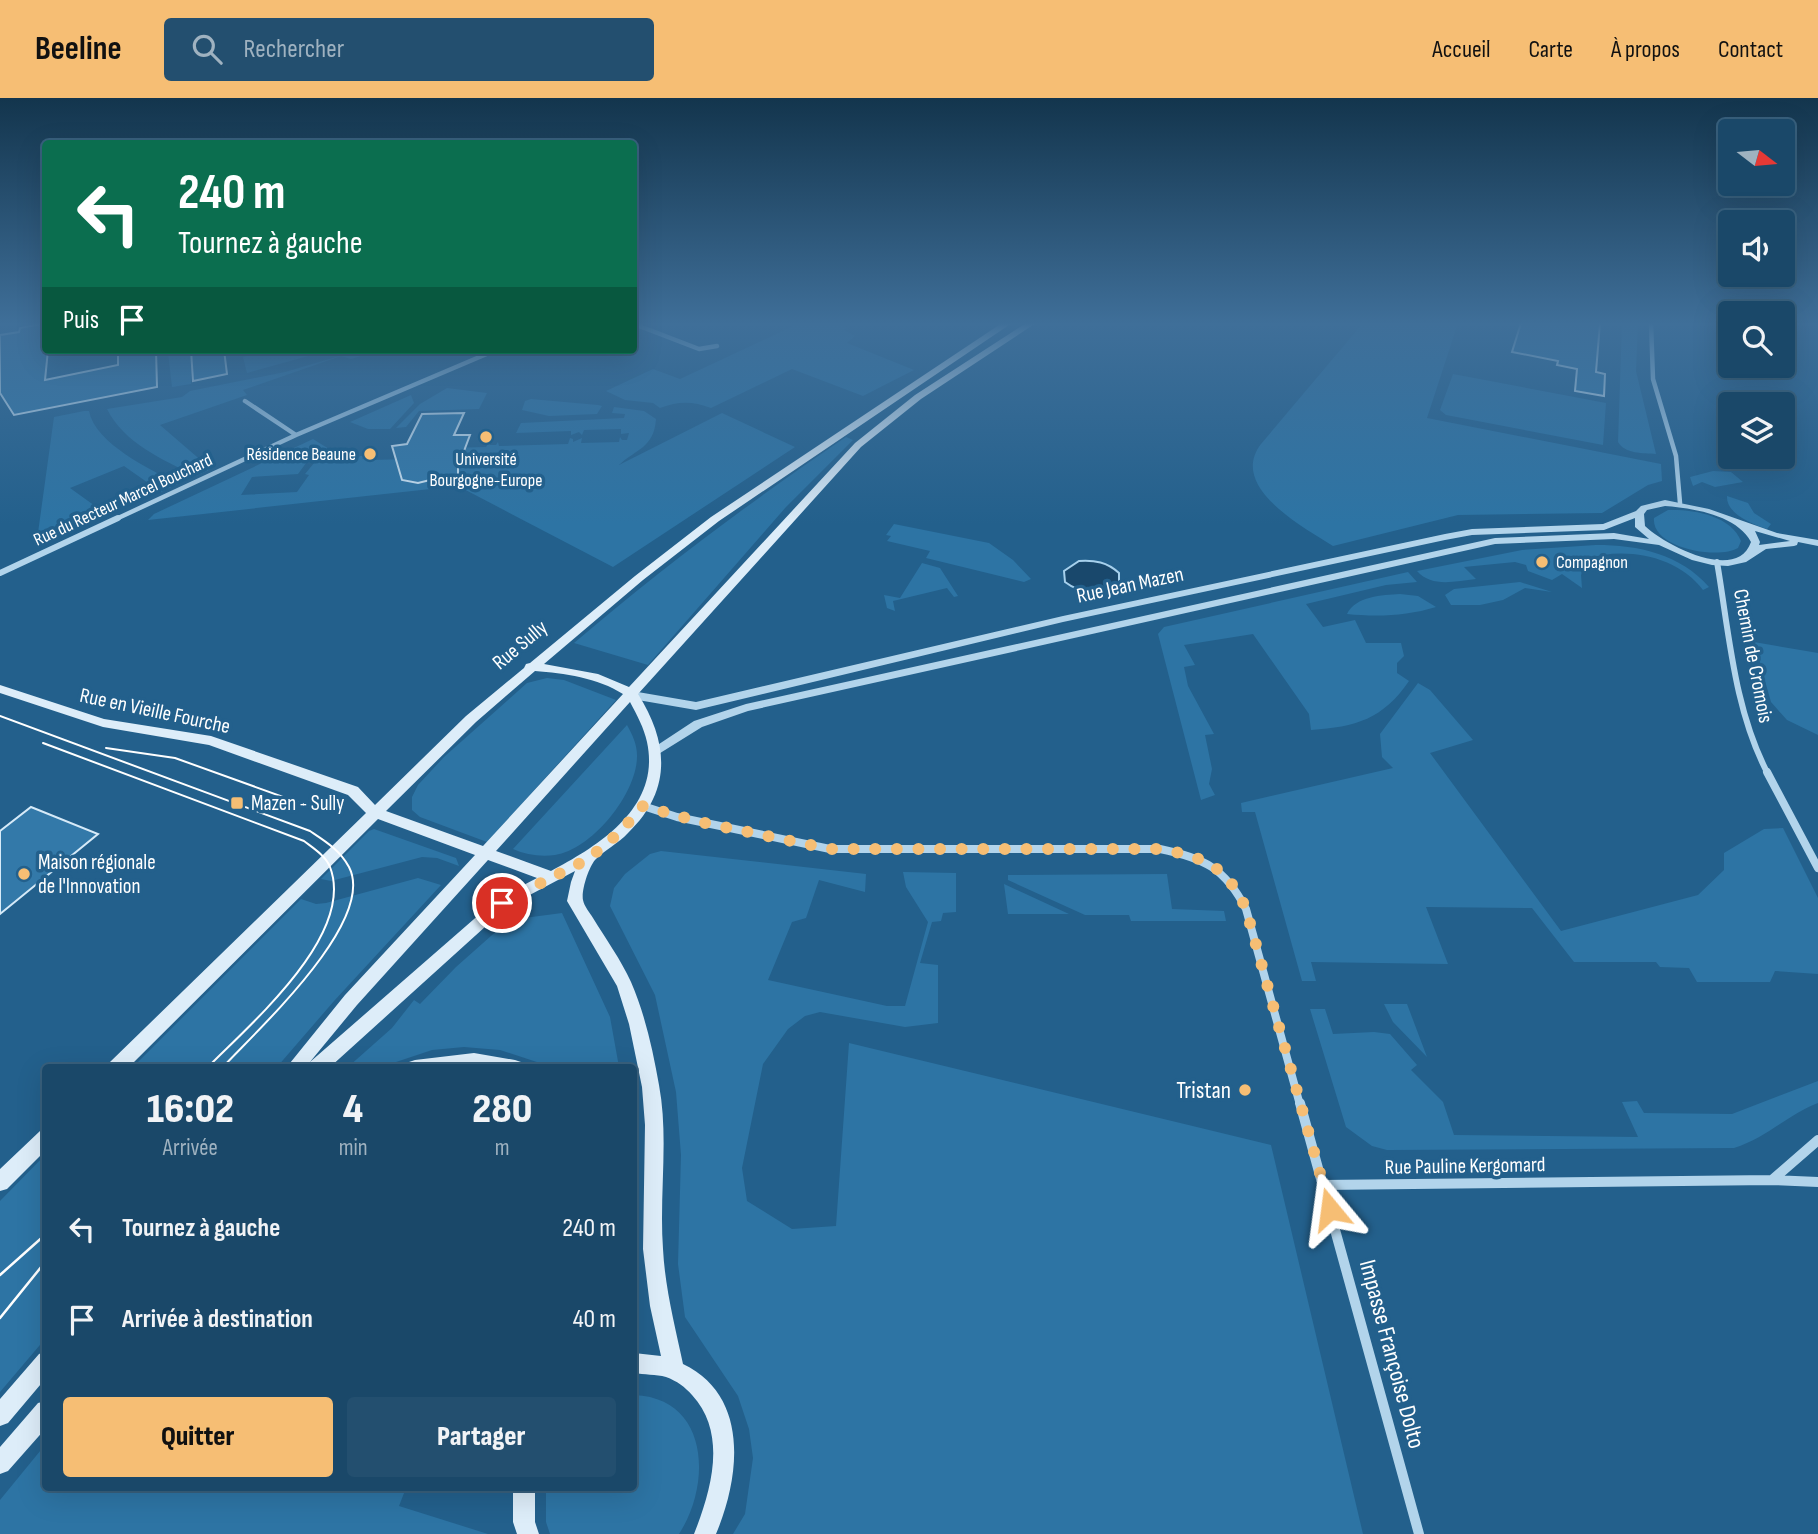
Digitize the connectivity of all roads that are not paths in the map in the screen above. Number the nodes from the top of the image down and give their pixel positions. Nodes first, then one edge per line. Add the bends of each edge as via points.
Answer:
1 (402, 390) edge
2 (908, 390) edge
3 (929, 390) edge
4 (1657, 390) edge
5 (244, 401) dead end
6 (296, 435) junction
7 (1680, 503) junction
8 (1639, 513) junction
9 (1731, 519) junction
10 (1657, 543) junction
11 (1815, 543) edge
12 (1753, 552) junction
13 (1717, 562) junction
14 (0, 573) edge
15 (1063, 619) junction
16 (1008, 651) junction
17 (530, 667) junction
18 (0, 689) edge
19 (632, 695) junction
20 (657, 751) junction
21 (643, 806) junction
22 (374, 812) junction
23 (485, 854) junction
24 (588, 859) junction
25 (1818, 868) edge
26 (552, 877) junction
27 (120, 1064) edge
28 (297, 1064) edge
29 (321, 1064) edge
30 (449, 1064) edge
31 (492, 1064) edge
32 (1818, 1140) edge
33 (42, 1141) edge
34 (1772, 1180) junction
35 (0, 1182) edge
36 (1818, 1182) edge
37 (1323, 1185) junction
38 (637, 1363) edge
39 (42, 1367) edge
40 (674, 1368) junction
41 (0, 1415) edge
42 (42, 1416) edge
43 (0, 1463) edge
44 (524, 1491) edge
45 (528, 1534) edge
46 (705, 1534) edge
47 (1419, 1534) edge

1 - 6 street, Rue du Recteur Marcel Bouchard
2 - 17 main road, Rue Sully via 715,519
3 - 19 main road via 858,445
4 - 7 street via 1681,487
5 - 6 street
6 - 14 street, Rue du Recteur Marcel Bouchard
7 - 8 street, Rue Jean Mazen via 1653,504
7 - 9 street
8 - 10 street via 1640,527
8 - 15 street, Rue Jean Mazen via 1604,527 1472,532
9 - 11 street
9 - 12 street via 1752,537
10 - 13 street via 1685,556
10 - 16 street, Rue Jean Mazen via 1614,536 1495,541
11 - 12 street via 1764,546
12 - 13 street via 1745,558
13 - 25 street, Chemin de Cromois via 1742,706 1755,750
15 - 16 street
15 - 19 street, Rue Jean Mazen via 696,706
16 - 20 street, Rue Jean Mazen via 746,708 698,724
17 - 19 main road via 585,674
17 - 22 main road, Rue Sully
18 - 22 main road, Rue en Vieille Fourche via 103,723 211,741 354,791
19 - 20 main road
19 - 23 main road
20 - 21 main road via 655,776
21 - 24 main road
21 - 37 street via 830,849 1160,849 1208,862 1226,873 1246,909
22 - 23 main road
22 - 27 main road, Rue Sully
23 - 26 main road
23 - 28 main road
24 - 26 main road
24 - 40 main road via 575,901 624,984 651,1087 653,1249
26 - 29 main road via 502,903
30 - 31 main road
32 - 34 street
33 - 35 main road
34 - 36 street, Rue Pauline Kergomard
34 - 37 street, Rue Pauline Kergomard
37 - 47 street, Impasse Françoise Dolto
38 - 40 main road
39 - 41 main road
40 - 46 main road via 695,1381 722,1426 724,1486
42 - 43 main road
44 - 45 main road

